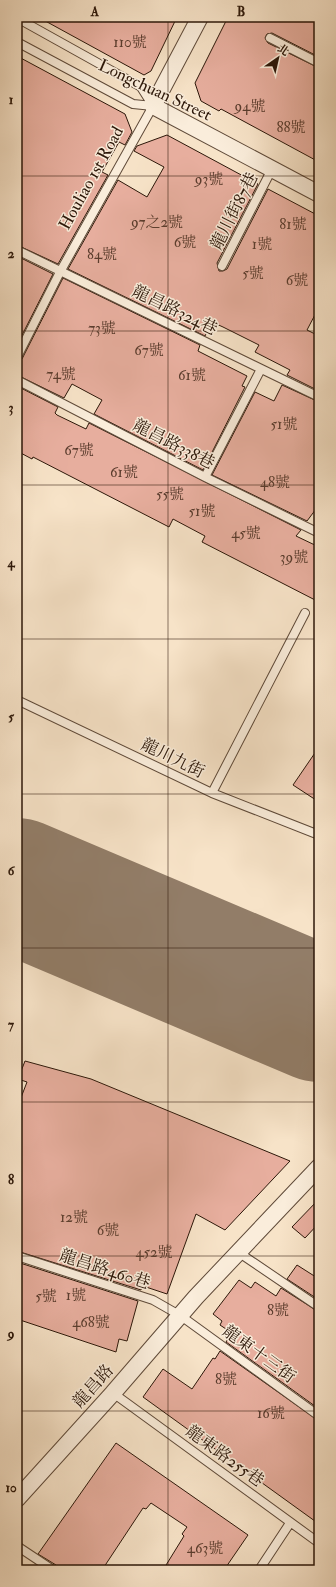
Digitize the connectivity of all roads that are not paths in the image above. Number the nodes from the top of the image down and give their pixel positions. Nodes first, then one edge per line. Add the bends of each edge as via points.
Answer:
1 (200, 17) edge
2 (17, 18) edge
3 (270, 38) dead end
4 (17, 42) edge
5 (319, 63) edge
6 (153, 106) junction
7 (272, 169) junction
8 (319, 194) edge
9 (17, 250) edge
10 (222, 266) dead end
11 (60, 272) junction
12 (17, 357) edge
13 (261, 369) junction
14 (17, 380) edge
15 (319, 397) edge
16 (205, 477) junction
17 (319, 533) edge
18 (305, 613) dead end
19 (17, 700) edge
20 (212, 793) junction
21 (319, 836) edge
22 (319, 1167) edge
23 (238, 1252) junction
24 (17, 1256) edge
25 (319, 1307) edge
26 (181, 1316) junction
27 (113, 1392) junction
28 (319, 1416) edge
29 (17, 1499) edge
30 (290, 1523) junction
31 (319, 1543) edge
32 (17, 1546) edge
33 (52, 1570) edge
34 (259, 1570) edge

1 - 6 street, Houliao 1st Road
2 - 6 lane via 141,88
3 - 5 lane
4 - 6 lane, Longchuan Street via 133,104
6 - 7 street, Longchuan Street
6 - 11 lane, Houliao 1st Road
7 - 8 street, Longchuan Street
7 - 10 lane, 龍川街87巷
9 - 11 lane, 龍昌路324巷
11 - 12 lane, Houliao 1st Road
11 - 13 lane, 龍昌路324巷
13 - 15 lane, 龍昌路324巷
13 - 16 lane
14 - 16 lane, 龍昌路338巷
16 - 17 lane, 龍昌路338巷
18 - 20 lane
19 - 20 lane, 龍川九街
20 - 21 lane, 龍川九街
22 - 23 street, 龍昌路
23 - 25 lane
23 - 26 street, 龍昌路
24 - 26 lane, 龍昌路460巷 via 153,1300
26 - 27 street, 龍昌路
26 - 28 lane, 龍東十三街
27 - 29 street, 龍昌路
27 - 30 lane, 龍東路255巷
30 - 31 lane, 龍東路255巷
30 - 34 lane
32 - 33 lane

